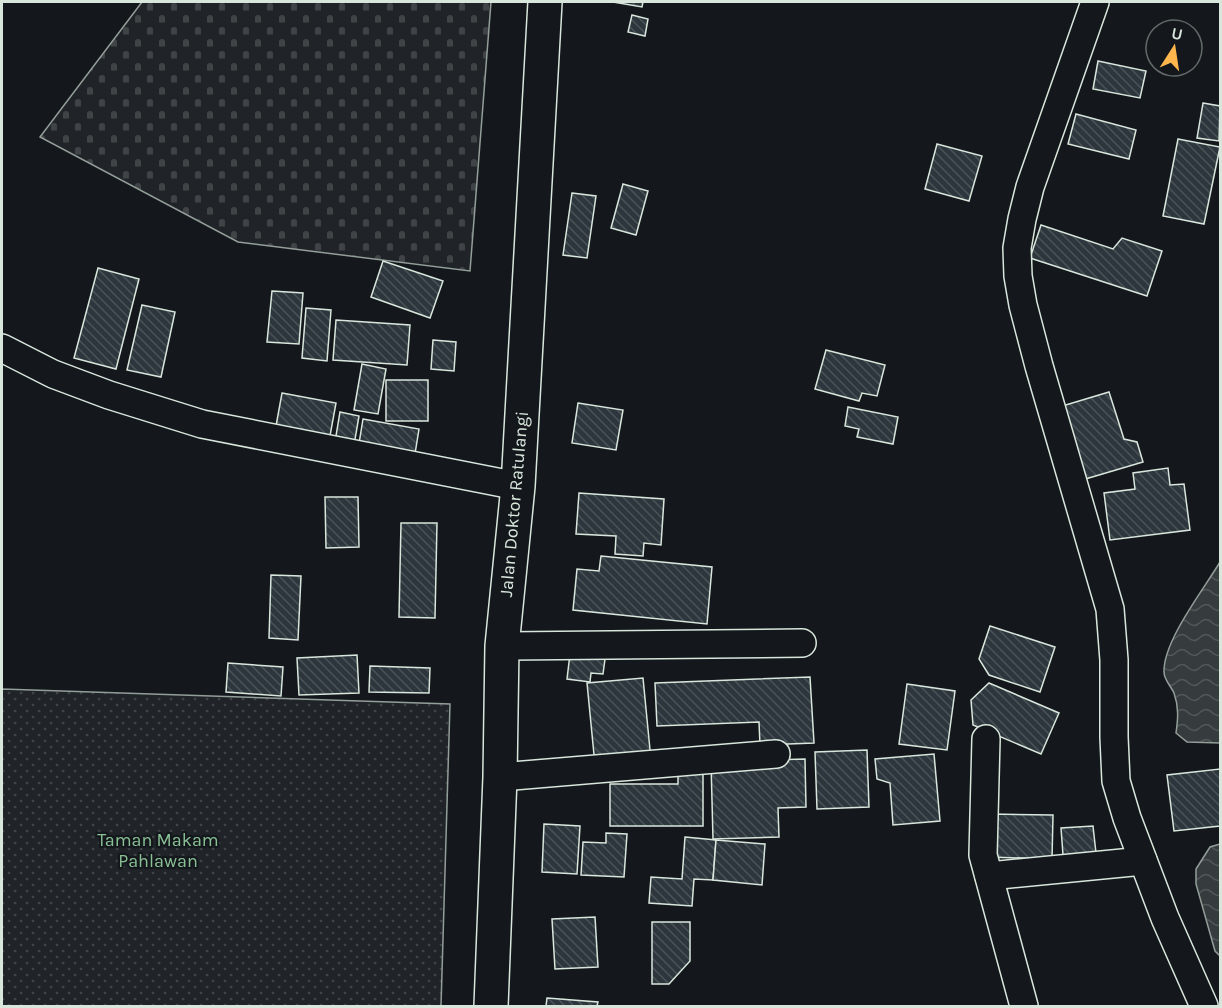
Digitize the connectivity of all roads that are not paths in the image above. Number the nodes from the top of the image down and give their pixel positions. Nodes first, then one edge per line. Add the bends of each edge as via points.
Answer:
1 (545, 2) edge
2 (1095, 2) edge
3 (2, 348) edge
4 (518, 486) junction
5 (802, 643) dead end
6 (502, 646) junction
7 (986, 739) dead end
8 (776, 754) dead end
9 (500, 777) junction
10 (1143, 861) junction
11 (989, 876) junction
12 (491, 1006) edge
13 (1024, 1006) edge
14 (1204, 1006) edge

1 - 4 highway, Jalan Doktor Ratulangi
2 - 10 street via 1030,187 1017,248 1018,276 1039,366 1110,609 1116,781
3 - 4 street via 53,374 201,424
4 - 6 highway, Jalan Doktor Ratulangi
5 - 6 street
6 - 9 highway, Jalan Doktor Ratulangi
7 - 11 street via 983,855
8 - 9 street
9 - 12 highway, Jalan Doktor Ratulangi
10 - 11 street
10 - 14 street
11 - 13 street

